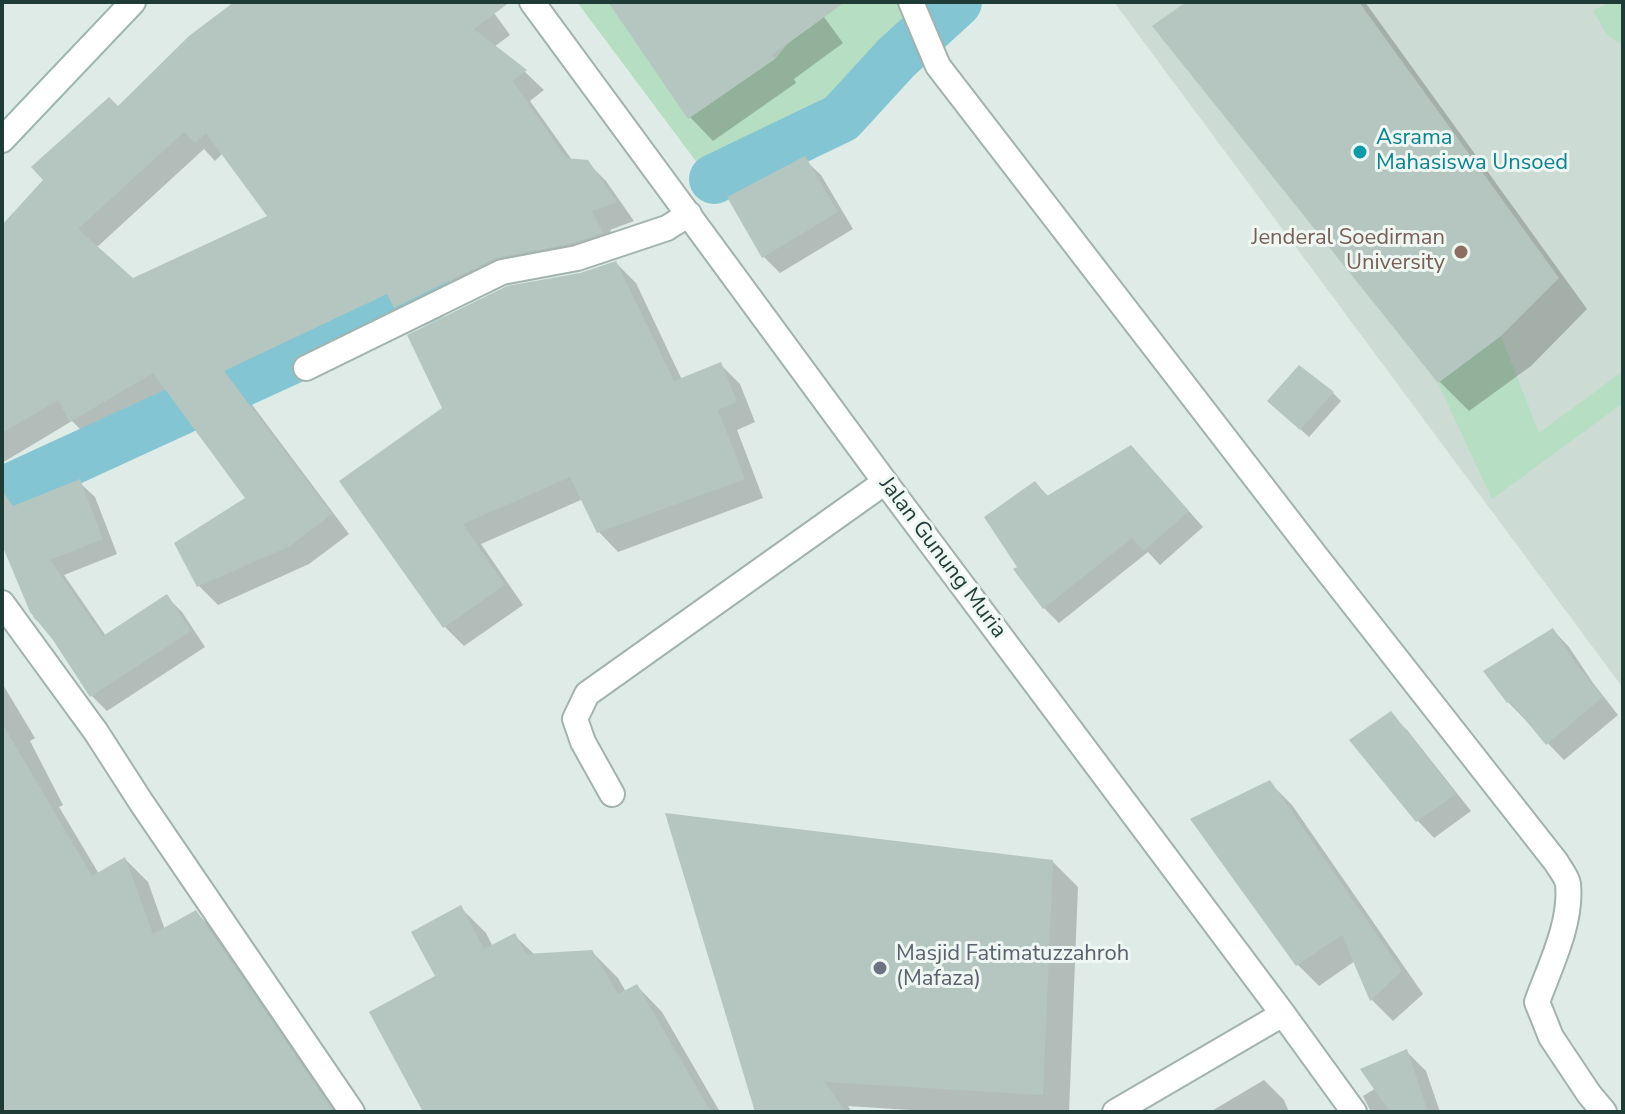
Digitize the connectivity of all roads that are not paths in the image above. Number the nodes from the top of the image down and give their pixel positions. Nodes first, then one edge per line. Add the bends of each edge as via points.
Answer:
1 (133, 2) edge
2 (532, 2) edge
3 (912, 2) edge
4 (2, 140) edge
5 (689, 214) junction
6 (306, 368) dead end
7 (885, 482) junction
8 (2, 603) edge
9 (612, 794) dead end
10 (1283, 1014) junction
11 (352, 1112) edge
12 (1115, 1112) edge
13 (1354, 1112) edge
14 (1604, 1112) edge

1 - 4 street
2 - 5 street, Jalan Gunung Muria
3 - 14 street via 938,66 1556,862 1568,882 1566,916 1537,1002 1551,1037
5 - 6 street via 667,228 577,258 502,272
5 - 7 street, Jalan Gunung Muria
7 - 9 street via 587,694 575,719
7 - 10 street, Jalan Gunung Muria
8 - 11 street via 96,732
10 - 12 street
10 - 13 street, Jalan Gunung Muria

